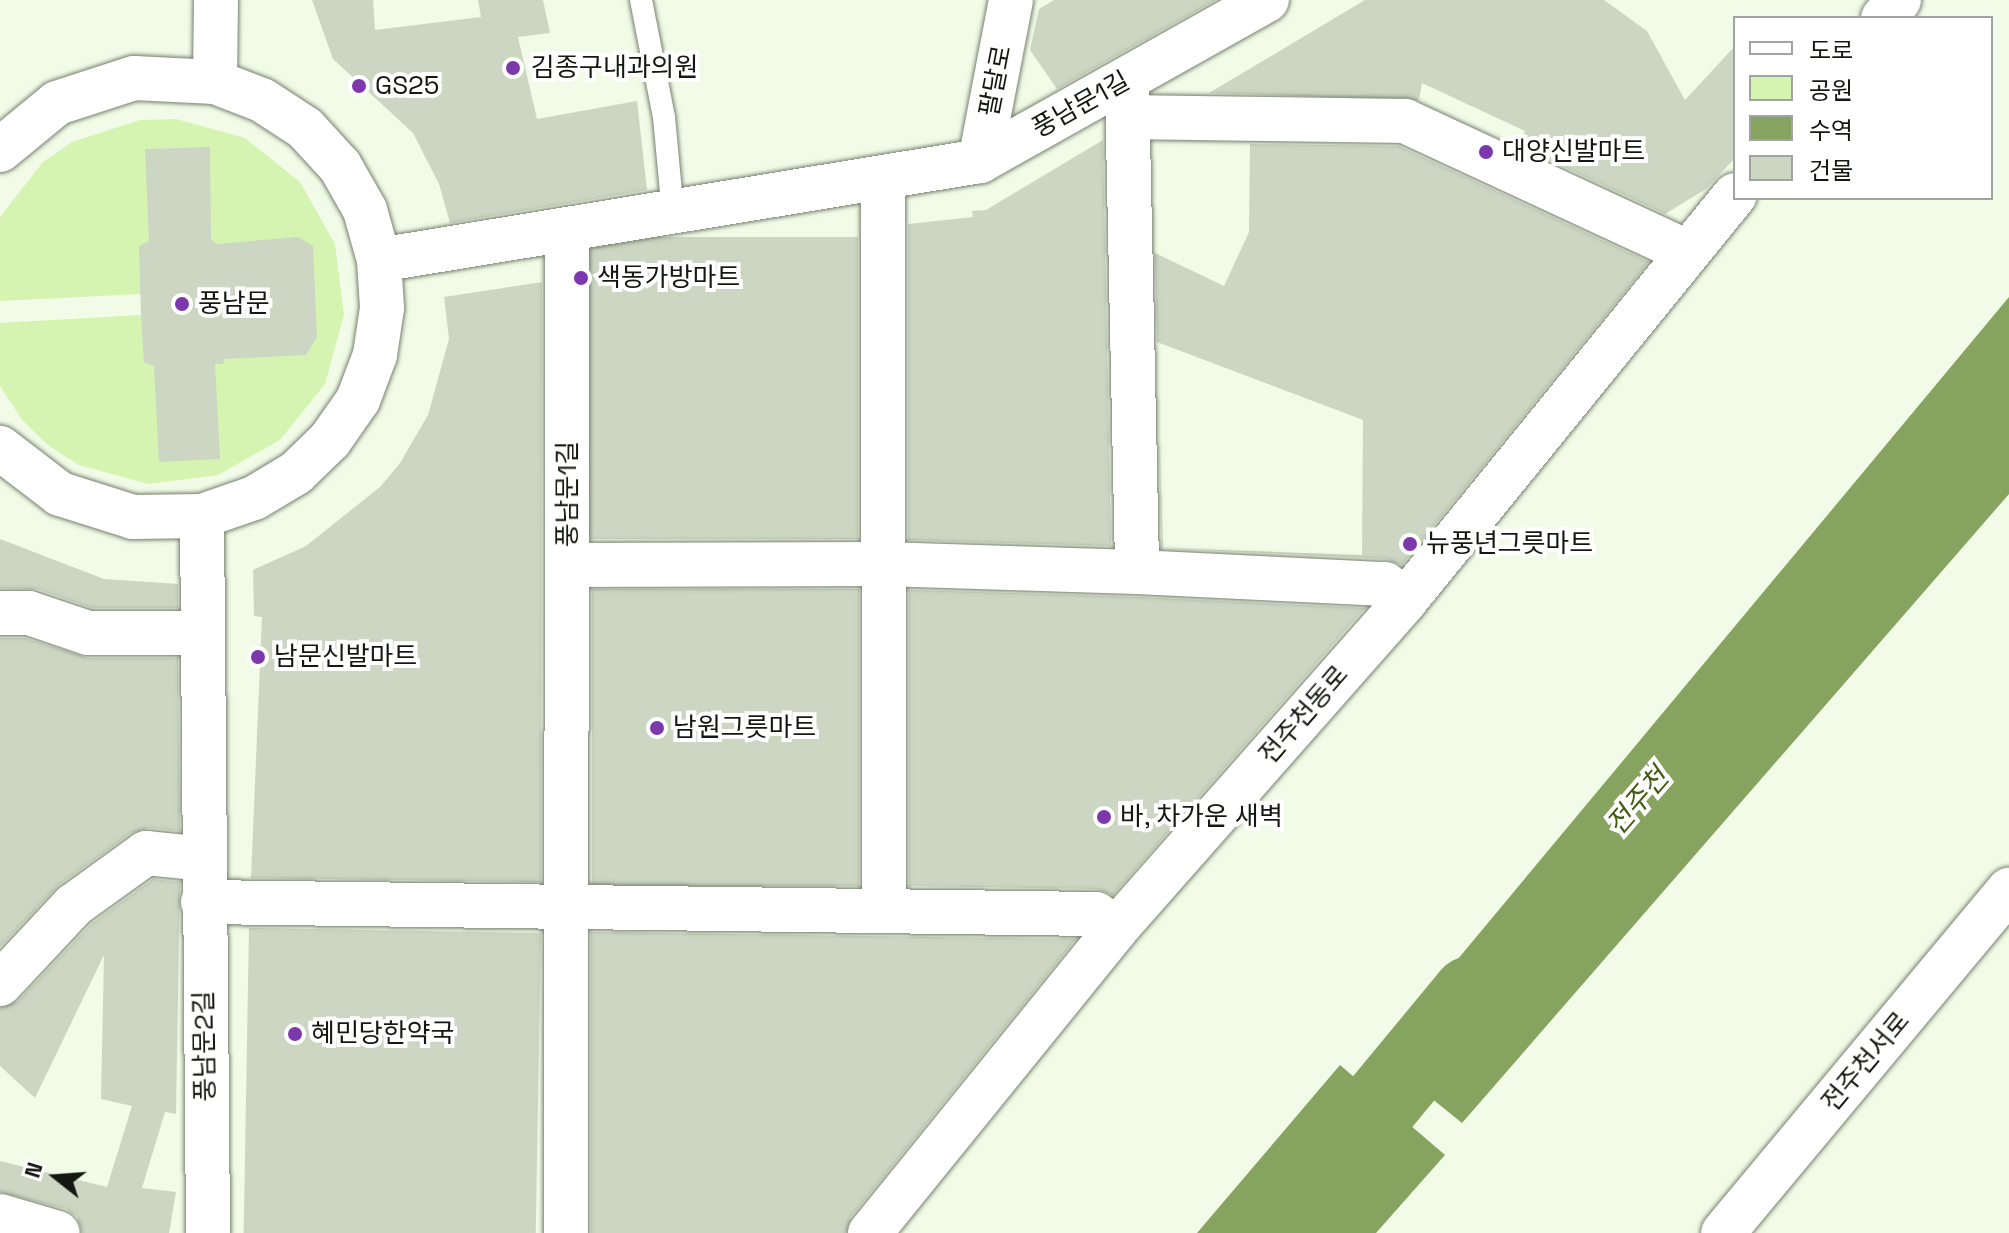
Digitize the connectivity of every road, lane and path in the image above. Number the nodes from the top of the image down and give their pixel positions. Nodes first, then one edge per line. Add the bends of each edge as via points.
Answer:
1 (216, 0) edge
2 (641, 0) edge
3 (1011, 0) edge
4 (1267, 0) edge
5 (1899, 0) edge
6 (1885, 16) edge
7 (215, 82) junction
8 (1127, 98) junction
9 (0, 150) edge
10 (980, 161) junction
11 (883, 178) junction
12 (1733, 197) edge
13 (673, 214) junction
14 (567, 232) junction
15 (1687, 252) junction
16 (379, 260) junction
17 (0, 448) edge
18 (202, 516) junction
19 (883, 564) junction
20 (568, 565) junction
21 (1137, 572) junction
22 (1405, 601) junction
23 (0, 613) edge
24 (202, 633) junction
25 (204, 880) junction
26 (2009, 890) edge
27 (570, 904) junction
28 (884, 908) junction
29 (1116, 929) junction
30 (0, 984) edge
31 (0, 1216) edge
32 (58, 1233) edge
33 (208, 1233) edge
34 (566, 1233) edge
35 (870, 1233) edge
36 (1723, 1233) edge

1 - 7 street
2 - 13 lane via 664,117
3 - 10 street, 팔달로
4 - 8 street, 풍남문1길
5 - 6 street
7 - 9 street via 134,78 57,103
7 - 16 street via 273,107 305,128 331,156 365,210
8 - 10 street, 풍남문1길
8 - 15 street via 1405,121
8 - 21 street
10 - 11 street, 풍남문1길
11 - 13 street, 풍남문1길
11 - 19 street
12 - 15 street, 전주천동로
13 - 14 street, 풍남문1길
14 - 16 street, 풍남문1길
14 - 20 street, 풍남문1길
15 - 22 street, 전주천동로
16 - 18 street via 382,308 375,355 358,400 330,440 296,473 254,498
17 - 18 street via 60,494 133,517
18 - 24 street, 풍남문2길
19 - 20 street
19 - 21 street
19 - 28 street
20 - 27 street, 풍남문1길
21 - 22 street via 1385,584
22 - 29 street, 전주천동로
23 - 24 street via 29,613 88,633
24 - 25 street, 풍남문2길
25 - 27 street
25 - 30 street via 146,853 74,905
25 - 33 street, 풍남문2길
26 - 36 street, 전주천서로
27 - 28 street
27 - 34 street, 풍남문1길
28 - 29 street via 1096,914
29 - 35 street, 전주천동로
31 - 32 street

